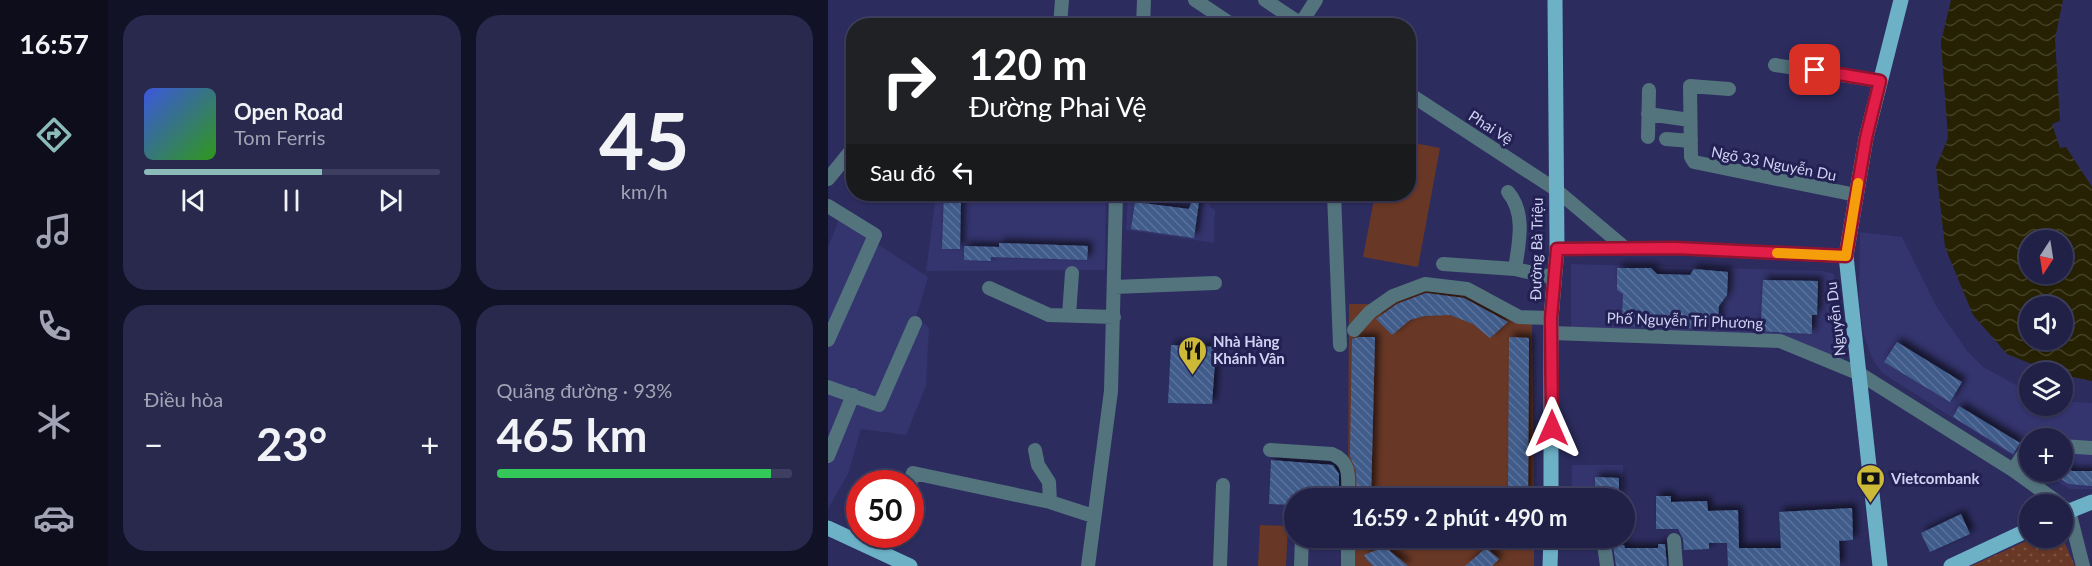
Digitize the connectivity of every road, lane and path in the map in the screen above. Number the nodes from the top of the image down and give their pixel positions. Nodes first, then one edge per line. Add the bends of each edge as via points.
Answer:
1 (1062, 0) edge
2 (1144, 0) edge
3 (1196, 0) edge
4 (1265, 0) edge
5 (1316, 0) edge
6 (1555, 0) edge
7 (1901, 0) edge
8 (1061, 18) edge
9 (1143, 18) edge
10 (1222, 18) edge
11 (1294, 18) edge
12 (1306, 18) edge
13 (1775, 65) dead end
14 (1880, 81) junction
15 (1729, 89) dead end
16 (1649, 90) dead end
17 (1416, 98) edge
18 (1648, 114) junction
19 (1690, 120) junction
20 (1647, 137) dead end
21 (1666, 139) dead end
22 (1691, 141) junction
23 (846, 157) edge
24 (828, 179) edge
25 (1555, 189) junction
26 (1508, 192) dead end
27 (1856, 195) junction
28 (1116, 201) edge
29 (1334, 201) edge
30 (828, 206) edge
31 (1624, 247) junction
32 (1557, 249) junction
33 (1846, 256) junction
34 (1443, 264) dead end
35 (1515, 269) junction
36 (1072, 273) dead end
37 (1555, 278) junction
38 (1215, 283) dead end
39 (1114, 287) junction
40 (989, 288) dead end
41 (1069, 315) junction
42 (1114, 317) junction
43 (1551, 318) junction
44 (915, 323) dead end
45 (1354, 330) dead end
46 (1552, 333) junction
47 (828, 340) edge
48 (1340, 345) dead end
49 (1860, 374) junction
50 (828, 387) edge
51 (853, 395) junction
52 (2073, 447) edge
53 (2092, 448) edge
54 (1035, 450) dead end
55 (1270, 450) dead end
56 (828, 456) edge
57 (2019, 461) edge
58 (2013, 470) junction
59 (924, 475) edge
60 (1223, 486) dead end
61 (1348, 488) edge
62 (1551, 488) edge
63 (2044, 494) edge
64 (1050, 502) junction
65 (2092, 502) edge
66 (2073, 507) edge
67 (1093, 516) junction
68 (828, 528) edge
69 (2019, 534) edge
70 (2073, 538) edge
71 (1674, 540) dead end
72 (1302, 548) edge
73 (1348, 548) edge
74 (1551, 548) edge
75 (1605, 548) edge
76 (910, 566) edge
77 (1088, 566) edge
78 (1220, 566) edge
79 (1301, 566) edge
80 (1348, 566) edge
81 (1550, 566) edge
82 (1607, 566) edge
83 (1676, 566) edge
84 (1880, 566) edge
85 (1950, 566) edge
86 (2083, 566) edge

1 - 8 street
2 - 9 street
3 - 10 street
4 - 11 street
5 - 12 street
6 - 25 main road, Đường Bà Triệu
7 - 14 main road, Nguyễn Du
13 - 14 street
14 - 27 main road, Nguyễn Du
15 - 19 street, Ngõ 33 Nguyễn Du via 1690,86
16 - 18 street
17 - 25 street, Phai Vệ
18 - 19 street
18 - 20 street
19 - 22 street, Ngõ 33 Nguyễn Du
21 - 22 street
22 - 27 street, Ngõ 33 Nguyễn Du via 1691,157 1700,165
23 - 24 street
25 - 31 street, Phai Vệ
25 - 32 main road, Đường Bà Triệu
26 - 35 street via 1519,214
27 - 33 main road, Nguyễn Du
28 - 39 street
29 - 48 street
30 - 47 street via 875,235
31 - 32 street
31 - 33 street
32 - 37 main road, Đường Bà Triệu
33 - 49 main road, Nguyễn Du
34 - 35 street
35 - 37 street
36 - 41 street
37 - 43 main road, Đường Bà Triệu
38 - 39 street
39 - 42 street
40 - 41 street via 1049,315
41 - 42 street
42 - 67 street via 1111,391
43 - 45 street via 1519,317 1467,289 1425,284 1393,296 1370,312
43 - 46 main road, Đường Bà Triệu
44 - 51 street via 879,405
46 - 49 street, Phố Nguyễn Tri Phương via 1763,338 1790,344
46 - 62 main road, Đường Bà Triệu
49 - 58 street, Phố Nguyễn Tri Phương
49 - 84 main road, Nguyễn Du
50 - 51 street
51 - 56 street
52 - 53 street
54 - 64 street via 1035,460 1049,482
55 - 61 street via 1339,457 1348,467
57 - 58 street
58 - 63 street, Phố Nguyễn Tri Phương
59 - 64 street
60 - 78 street
64 - 67 street
65 - 66 main road
67 - 77 street
68 - 76 main road
69 - 85 main road
70 - 86 street
71 - 83 street
72 - 79 street
73 - 80 street
74 - 81 main road
75 - 82 street

